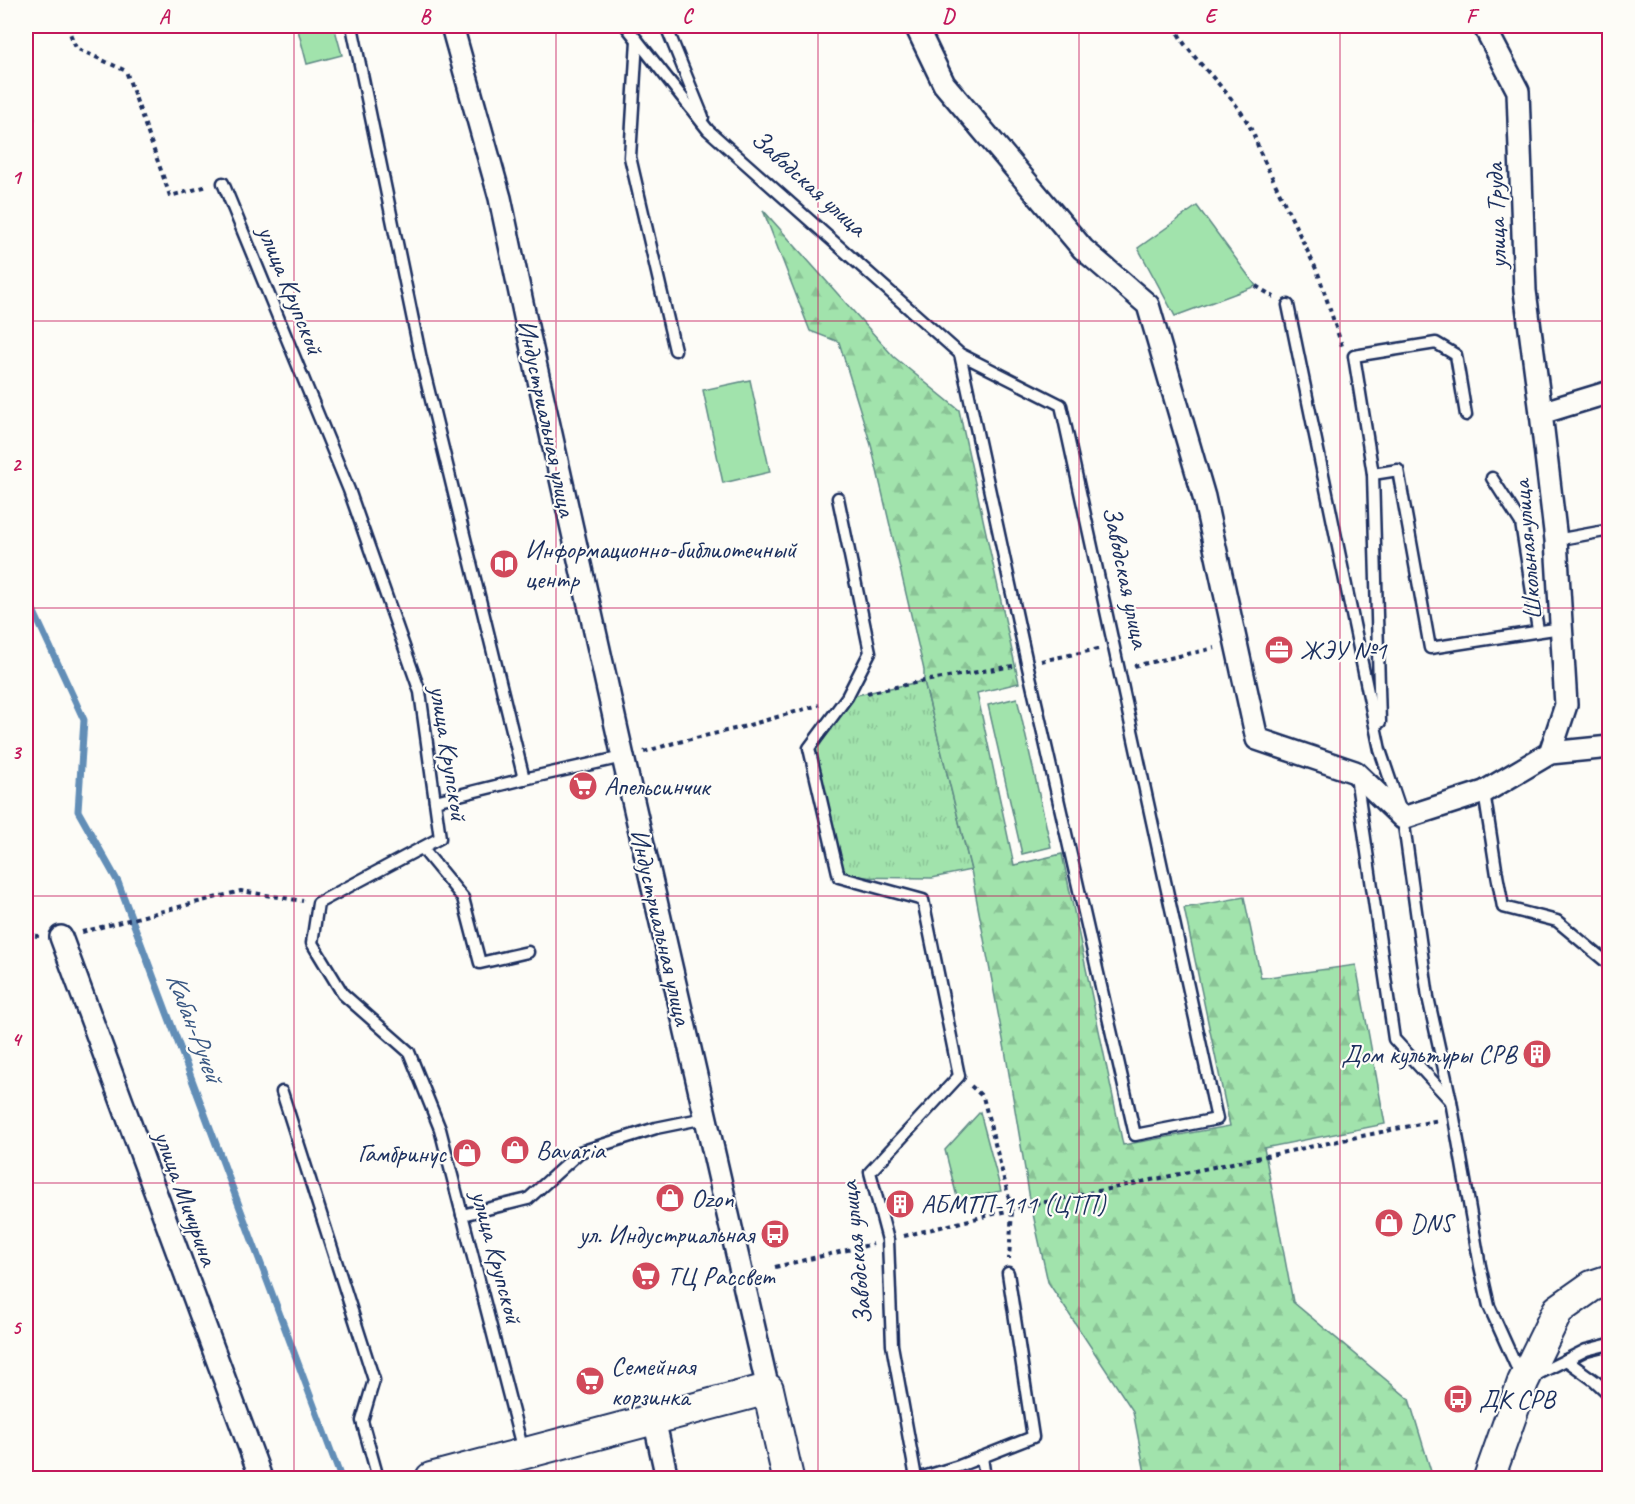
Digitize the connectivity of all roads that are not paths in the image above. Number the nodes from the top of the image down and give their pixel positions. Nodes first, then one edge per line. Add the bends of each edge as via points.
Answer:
1 (352, 26) edge
2 (452, 26) edge
3 (626, 26) edge
4 (666, 26) edge
5 (916, 26) edge
6 (1484, 26) edge
7 (637, 40) junction
8 (708, 130) junction
9 (223, 183) road end
10 (1288, 304) dead end
11 (675, 350) dead end
12 (960, 354) junction
13 (1610, 392) edge
14 (1541, 413) junction
15 (1466, 415) dead end
16 (1373, 474) junction
17 (1492, 478) dead end
18 (838, 498) dead end
19 (1610, 530) edge
20 (1556, 540) junction
21 (1561, 628) junction
22 (1538, 630) junction
23 (1610, 747) edge
24 (1380, 750) junction
25 (1551, 753) junction
26 (623, 756) junction
27 (1355, 772) junction
28 (524, 778) junction
29 (1484, 792) junction
30 (435, 801) junction
31 (1404, 818) junction
32 (422, 848) junction
33 (61, 937) dead end
34 (528, 952) dead end
35 (1610, 965) edge
36 (282, 1092) dead end
37 (1451, 1101) junction
38 (705, 1118) junction
39 (462, 1215) junction
40 (1008, 1273) road end
41 (1610, 1280) edge
42 (1610, 1344) edge
43 (1566, 1360) junction
44 (1523, 1382) junction
45 (768, 1389) junction
46 (1610, 1395) edge
47 (654, 1419) junction
48 (524, 1454) junction
49 (982, 1457) junction
50 (1490, 1476) edge
51 (261, 1479) edge
52 (378, 1479) edge
53 (431, 1479) edge
54 (667, 1479) edge
55 (788, 1479) edge
56 (918, 1479) edge
57 (985, 1479) edge

1 - 28 lane via 421,359
2 - 26 street, Индустриальная улица via 500,198
3 - 7 lane, Заводская улица
4 - 8 lane, Заводская улица
5 - 27 street via 944,84 1083,249 1148,305 1204,497 1257,739
6 - 14 street, улица Труда via 1518,91 1525,291
7 - 8 lane, Заводская улица
7 - 11 lane via 630,157
8 - 12 lane, Заводская улица
9 - 30 lane, улица Крупской via 349,490 420,692
10 - 24 lane
12 - 12 lane, Заводская улица via 1135,1135 1217,1119 1061,405
13 - 14 street
14 - 20 street, Школьная улица
15 - 16 lane via 1456,355 1436,343 1354,356
16 - 22 lane via 1398,470 1430,648
16 - 24 lane
17 - 22 lane via 1521,523
18 - 56 lane, Заводская улица via 870,652 847,697 809,748 839,877 923,900 959,1076 870,1172 888,1240 892,1345
19 - 20 lane
20 - 21 street, Школьная улица
21 - 22 lane
21 - 25 street, Школьная улица via 1566,705
23 - 25 street
24 - 31 lane
25 - 29 street
26 - 28 lane
26 - 38 street, Индустриальная улица
27 - 31 street
27 - 37 lane via 1394,1039
28 - 30 lane
29 - 31 street
29 - 35 lane via 1503,907 1557,921
30 - 32 lane, улица Крупской via 440,838
31 - 37 lane via 1428,997
32 - 34 lane via 463,898 480,963
32 - 39 lane, улица Крупской via 318,903 312,943 343,994 409,1052 440,1129
33 - 51 street, улица Мичурина
36 - 52 lane via 374,1380 362,1421
37 - 44 lane via 1489,1306
38 - 39 lane via 656,1128 580,1152 528,1199
38 - 45 street, Индустриальная улица
39 - 48 lane, улица Крупской
40 - 49 lane via 1034,1437
41 - 44 street via 1592,1286 1558,1310
42 - 43 lane
43 - 44 lane
43 - 46 lane
44 - 50 street
45 - 47 street
45 - 55 street, Индустриальная улица
47 - 48 street
47 - 54 street
48 - 53 street
49 - 56 lane
49 - 57 lane

